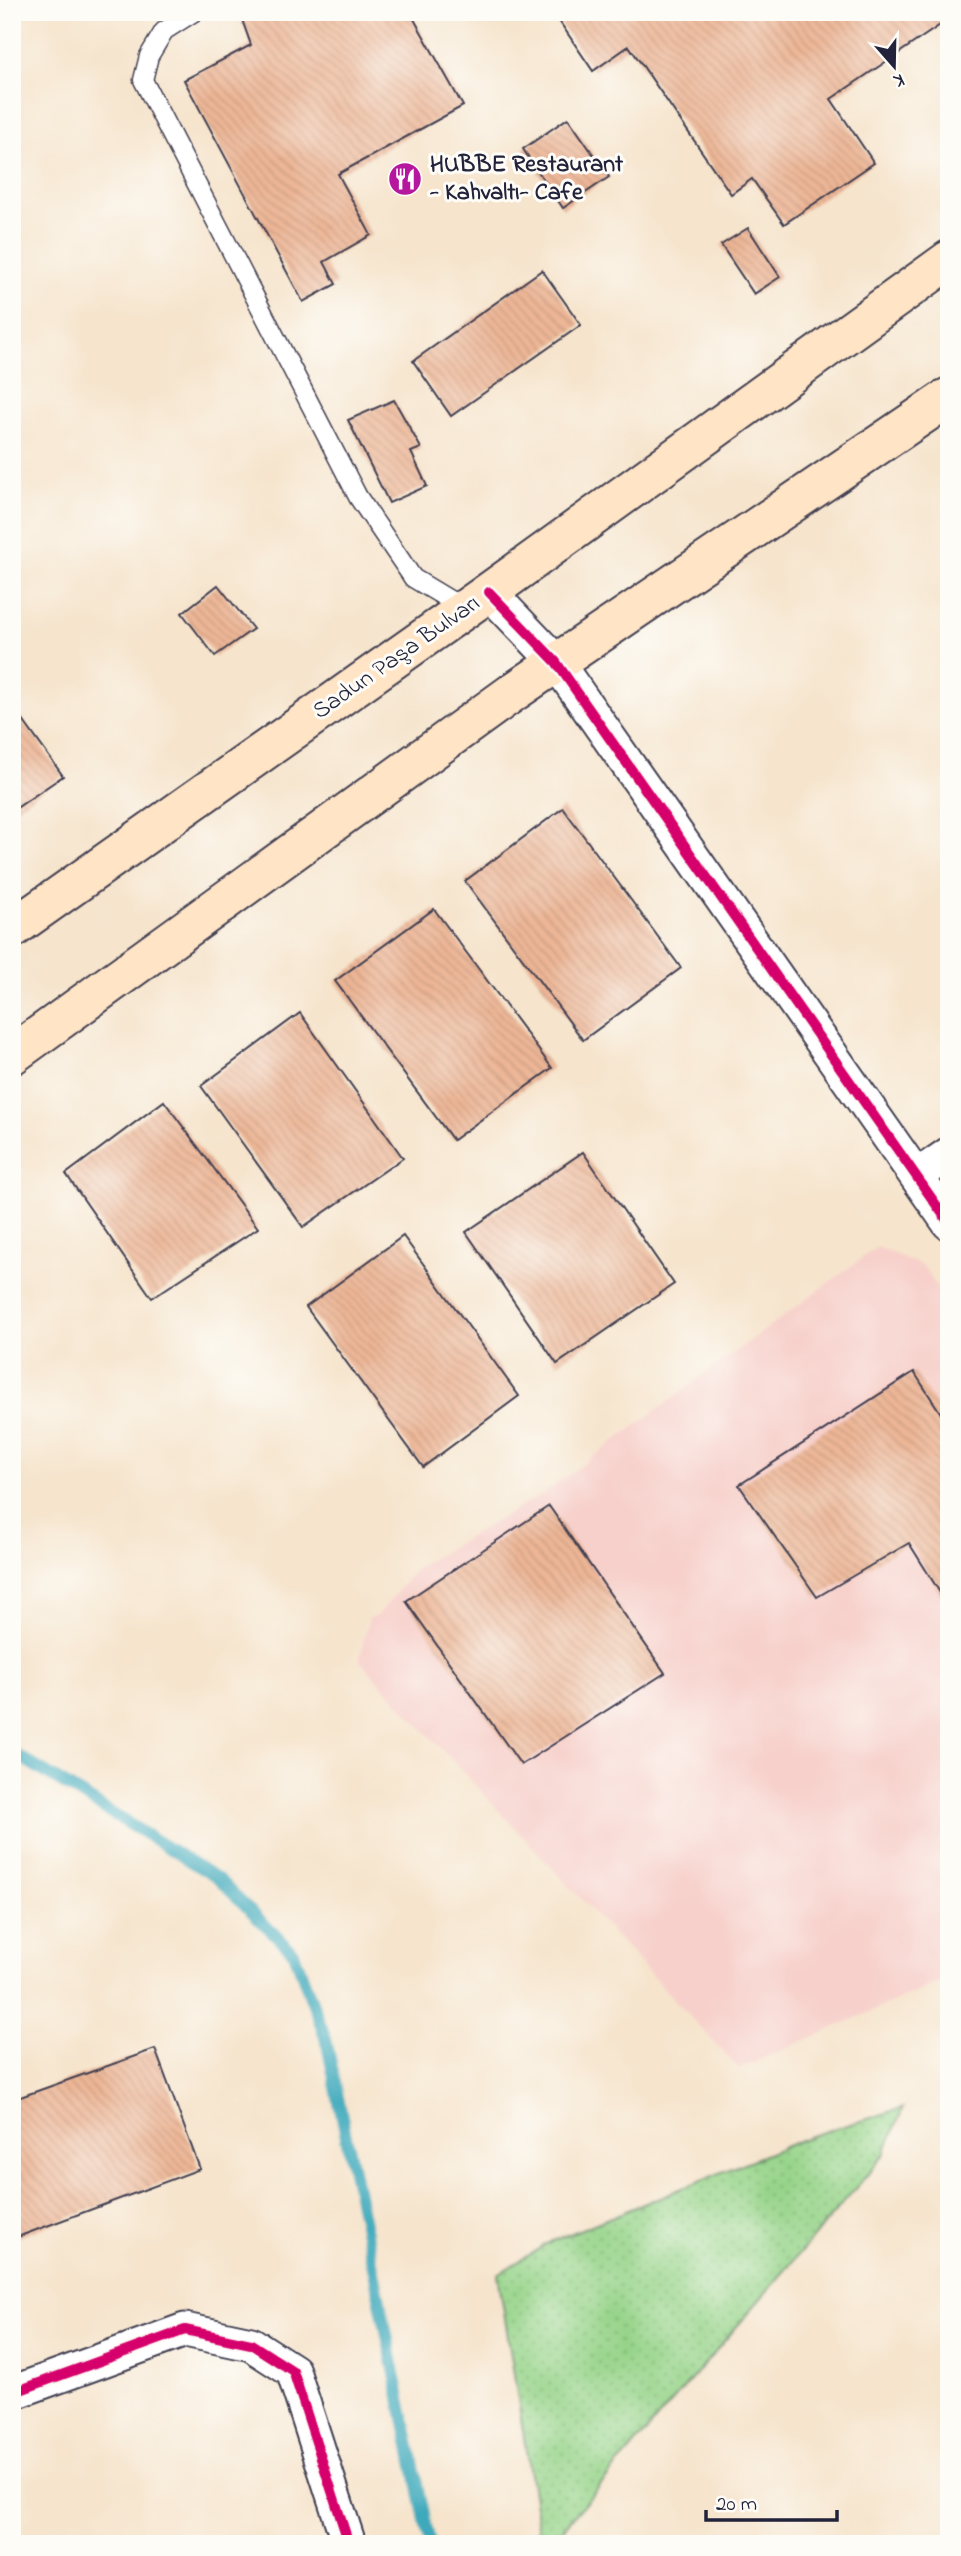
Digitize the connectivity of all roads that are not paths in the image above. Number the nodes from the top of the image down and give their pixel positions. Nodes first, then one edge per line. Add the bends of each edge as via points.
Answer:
1 (194, 12) edge
2 (949, 260) edge
3 (949, 397) edge
4 (489, 592) junction
5 (556, 662) junction
6 (12, 929) edge
7 (12, 1055) edge
8 (949, 1154) edge
9 (917, 1176) junction
10 (949, 1223) edge
11 (12, 2393) edge
12 (349, 2544) edge

1 - 4 lane via 164,31 149,56 143,80 161,117 358,498 413,578 453,602
2 - 4 main road, Sadun Paşa Bulvarı
3 - 5 main road
4 - 5 street
4 - 6 main road, Sadun Paşa Bulvarı
5 - 7 main road
5 - 9 street
8 - 9 street
9 - 10 street
11 - 12 street via 186,2330 251,2344 293,2371

